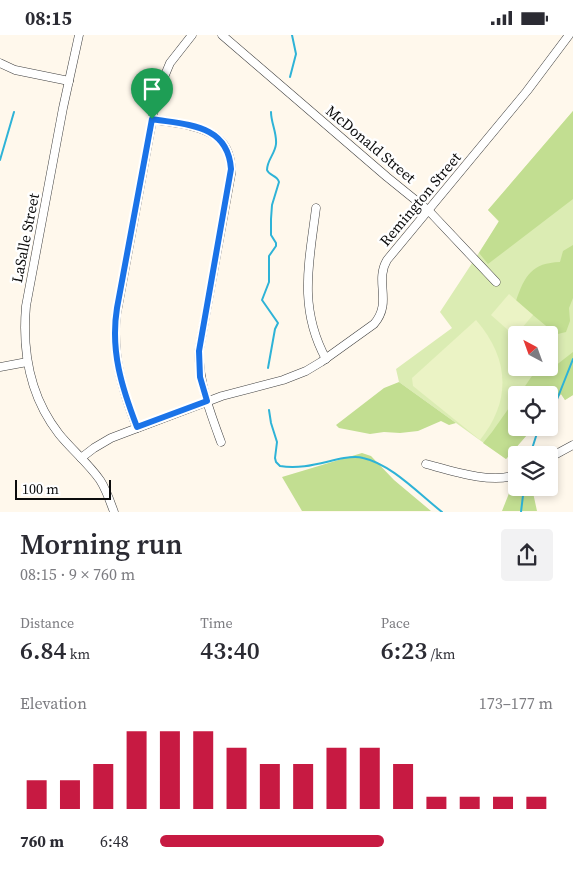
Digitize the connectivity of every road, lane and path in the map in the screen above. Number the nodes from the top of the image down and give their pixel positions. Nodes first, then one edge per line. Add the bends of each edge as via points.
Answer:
1 (79, 35) edge
2 (192, 35) edge
3 (222, 35) edge
4 (569, 35) edge
5 (0, 63) edge
6 (69, 81) junction
7 (152, 119) junction
8 (316, 208) dead end
9 (429, 211) junction
10 (496, 282) dead end
11 (326, 359) junction
12 (27, 362) junction
13 (0, 367) edge
14 (207, 401) junction
15 (137, 427) junction
16 (221, 442) dead end
17 (573, 445) edge
18 (558, 452) edge
19 (81, 458) junction
20 (426, 465) dead end
21 (508, 477) edge
22 (114, 511) edge

1 - 6 street, LaSalle Street
2 - 7 street via 170,63 157,94
3 - 9 street, McDonald Street
4 - 9 street, Remington Street
5 - 6 street via 15,70
6 - 12 street, LaSalle Street via 26,307 24,338
7 - 14 street via 210,132 225,145 231,161 199,351 200,377
7 - 15 street via 115,334 120,381
8 - 11 street via 307,284 314,334
9 - 10 street, McDonald Street
9 - 11 street, Remington Street via 385,263 383,307 379,319
11 - 14 street, Remington Street via 292,377
12 - 13 street
12 - 19 street, LaSalle Street via 46,415
14 - 15 street, Remington Street
14 - 16 street
15 - 19 street, Remington Street via 105,441
17 - 18 street
19 - 22 street, LaSalle Street via 101,482
20 - 21 street via 492,478

